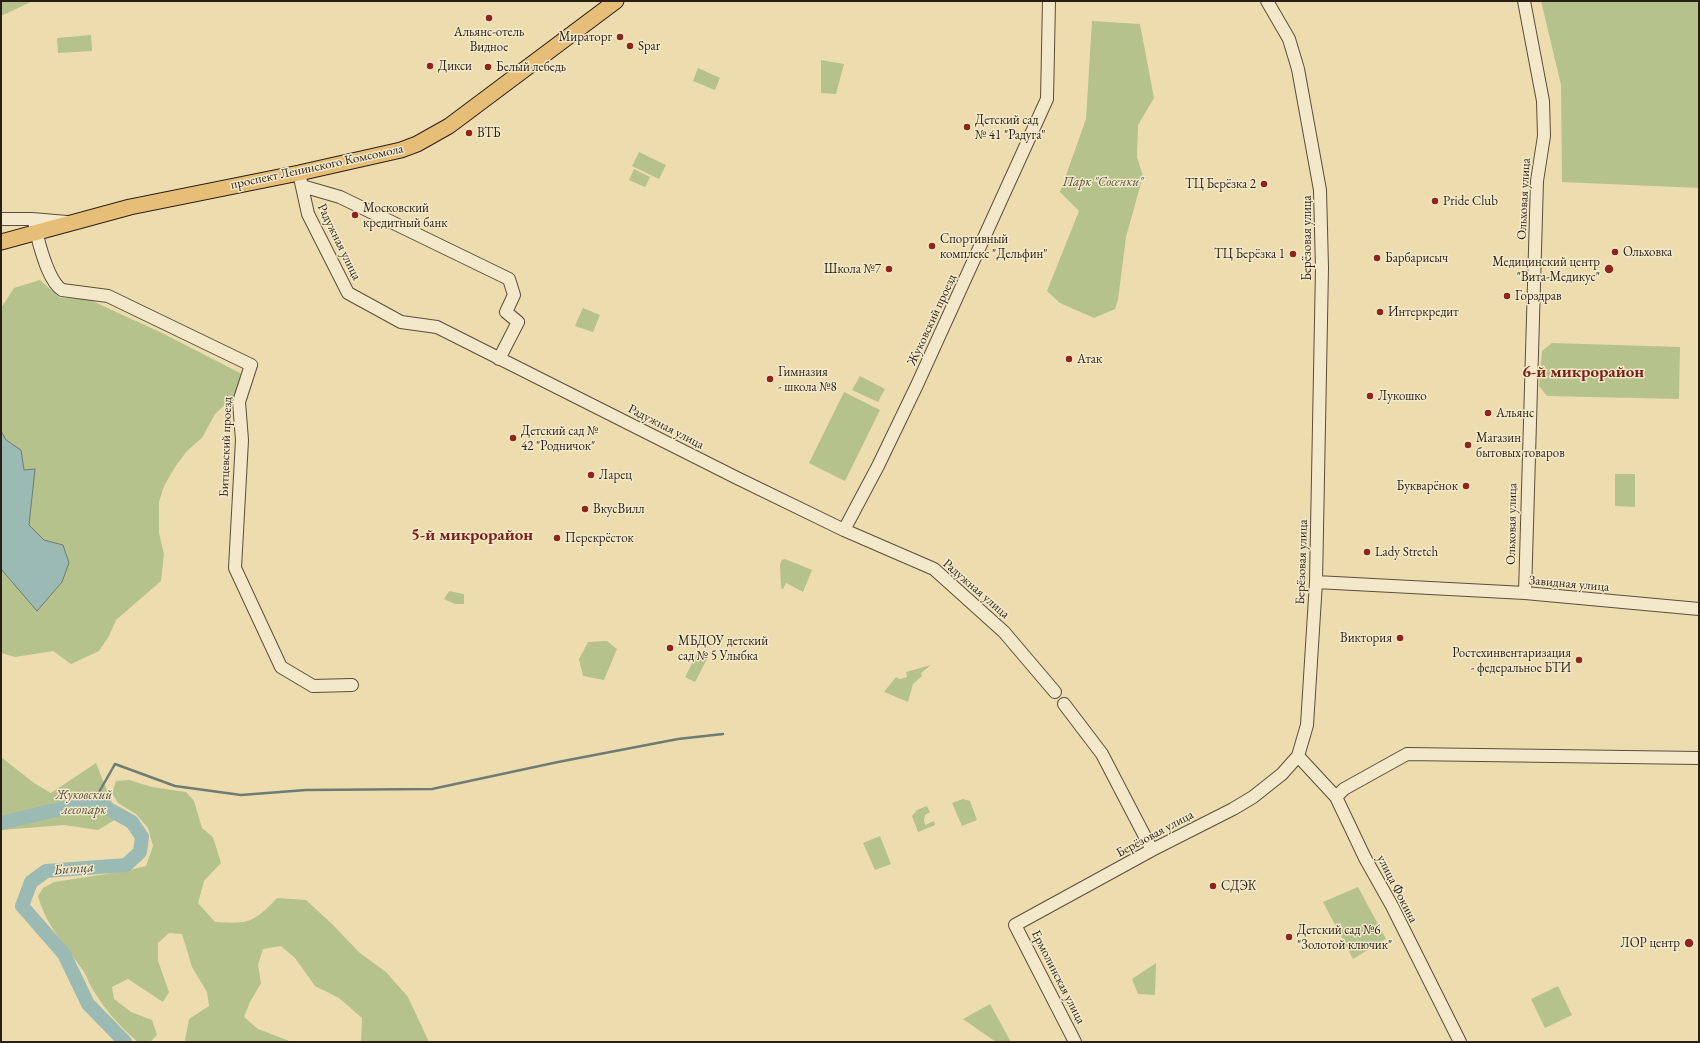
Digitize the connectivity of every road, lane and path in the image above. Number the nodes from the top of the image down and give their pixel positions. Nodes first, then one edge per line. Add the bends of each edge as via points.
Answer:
1 (616, 1) edge
2 (1049, 1) edge
3 (1267, 1) edge
4 (1524, 1) edge
5 (301, 180) junction
6 (1, 219) edge
7 (34, 226) junction
8 (1, 242) edge
9 (499, 359) junction
10 (844, 530) junction
11 (1316, 582) junction
12 (1525, 593) junction
13 (1699, 609) edge
14 (352, 685) dead end
15 (1055, 692) dead end
16 (1064, 704) dead end
17 (1298, 756) junction
18 (1699, 758) edge
19 (1336, 797) junction
20 (1152, 850) junction
21 (1015, 925) joint
22 (1075, 1042) edge
23 (1460, 1042) edge

1 - 5 main road, проспект Ленинского Комсомола via 449,126 401,150
2 - 10 street, Жуковский проезд via 1047,99 921,376
3 - 11 street, Берёзовая улица via 1289,39 1298,69 1320,190 1322,268
4 - 12 street, Ольховая улица via 1542,101 1544,136 1537,181
5 - 7 main road, проспект Ленинского Комсомола via 177,197 74,222
5 - 9 street, Радужная улица via 308,214 348,293 401,322 437,327
5 - 9 street via 508,280 514,295 506,312 518,322
6 - 7 street
7 - 8 main road, проспект Ленинского Комсомола
7 - 14 street, Битцевский проезд via 52,279 62,290 108,296 251,365 238,412 242,440 235,568 281,667 313,686
9 - 10 street, Радужная улица
10 - 15 street, Радужная улица via 934,569 1004,632
11 - 12 street, Завидная улица
11 - 17 street, Берёзовая улица via 1307,725
12 - 13 street, Завидная улица
16 - 20 street via 1102,754
17 - 19 street, улица Фокина
17 - 20 street, Берёзовая улица via 1282,774 1253,797
18 - 19 street via 1407,754 1344,789
19 - 23 street, улица Фокина
20 - 21 street, Берёзовая улица
21 - 22 street, Ермолинская улица

